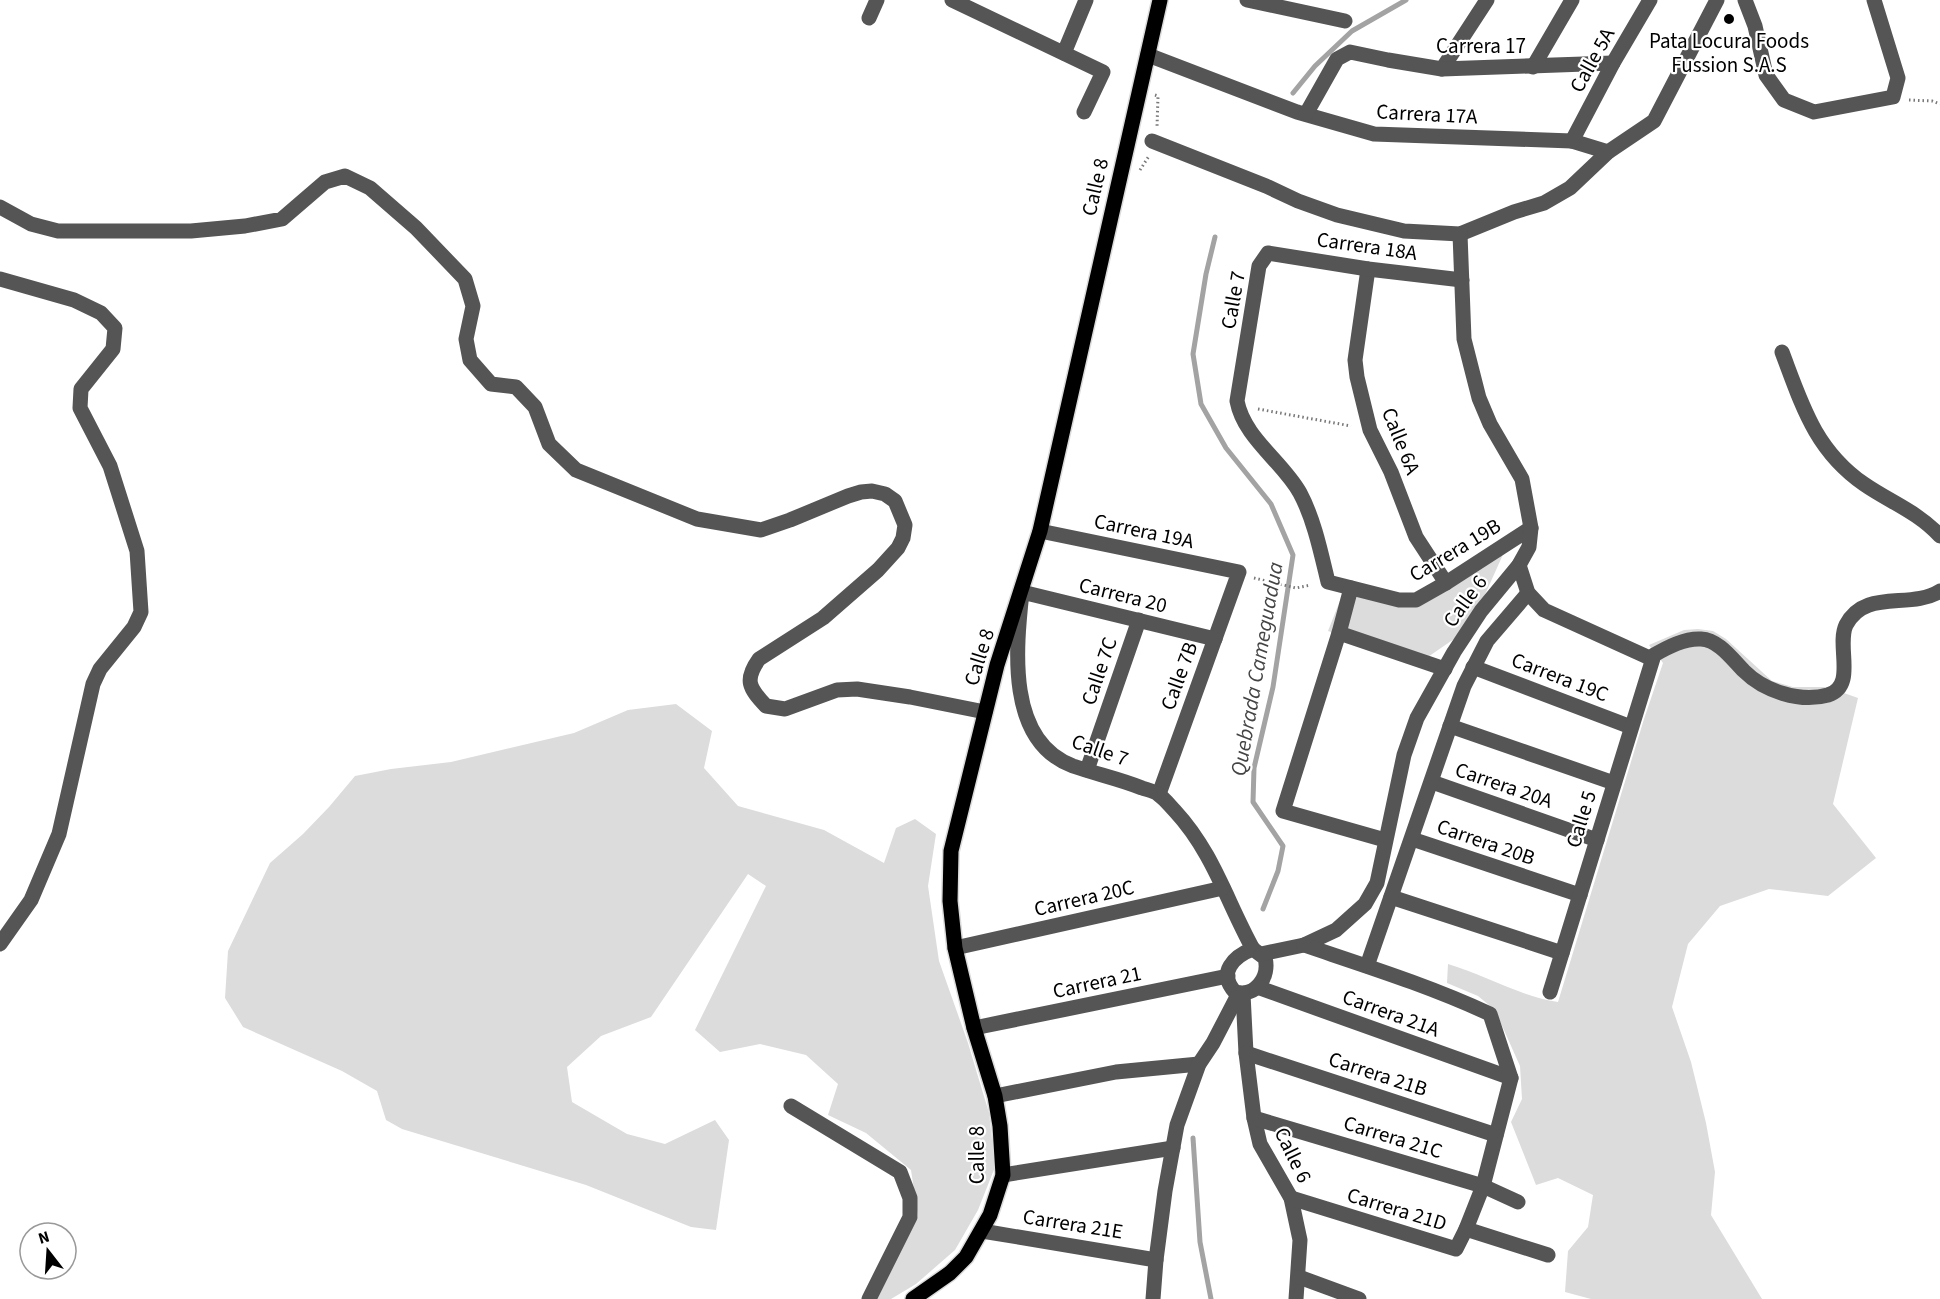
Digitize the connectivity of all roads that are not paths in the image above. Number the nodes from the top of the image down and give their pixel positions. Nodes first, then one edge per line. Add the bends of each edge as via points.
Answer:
1 (877, 0) edge
2 (952, 0) edge
3 (1086, 0) edge
4 (1160, 0) edge
5 (1247, 0) edge
6 (1487, 0) edge
7 (1572, 0) edge
8 (1650, 0) edge
9 (1717, 0) edge
10 (1745, 0) edge
11 (1874, 0) edge
12 (869, 18) dead end
13 (1345, 21) dead end
14 (1064, 54) junction
15 (1148, 55) junction
16 (1613, 63) junction
17 (1533, 67) junction
18 (1442, 69) junction
19 (1084, 112) dead end
20 (1301, 113) junction
21 (1152, 141) dead end
22 (1572, 141) junction
23 (1608, 152) junction
24 (0, 207) edge
25 (1460, 234) junction
26 (1268, 253) joint
27 (1368, 268) junction
28 (0, 279) edge
29 (1462, 280) junction
30 (1782, 352) dead end
31 (1531, 528) junction
32 (1040, 531) junction
33 (1940, 536) edge
34 (1519, 565) junction
35 (1239, 572) joint
36 (1328, 582) joint
37 (1446, 584) junction
38 (1351, 588) junction
39 (1940, 591) edge
40 (1022, 592) junction
41 (1528, 593) junction
42 (1139, 620) junction
43 (1339, 633) junction
44 (1215, 639) junction
45 (1652, 659) junction
46 (1473, 667) junction
47 (1445, 669) junction
48 (985, 712) junction
49 (1450, 726) junction
50 (1631, 727) junction
51 (1087, 770) junction
52 (1432, 782) junction
53 (1614, 783) junction
54 (1159, 794) junction
55 (1412, 839) junction
56 (1385, 840) junction
57 (1597, 840) junction
58 (1223, 888) junction
59 (1580, 896) junction
60 (1391, 897) junction
61 (1236, 918) junction
62 (0, 944) edge
63 (1296, 947) junction
64 (955, 948) junction
65 (1257, 951) junction
66 (1562, 953) junction
67 (1236, 957) junction
68 (1367, 966) junction
69 (1266, 972) junction
70 (1228, 976) junction
71 (1246, 992) junction
72 (1550, 992) dead end
73 (974, 1028) junction
74 (1246, 1053) junction
75 (1199, 1064) junction
76 (1511, 1078) junction
77 (995, 1096) junction
78 (791, 1106) dead end
79 (1254, 1118) junction
80 (1496, 1135) junction
81 (1173, 1148) junction
82 (1003, 1175) junction
83 (1482, 1186) junction
84 (1291, 1198) junction
85 (1518, 1202) dead end
86 (1466, 1229) junction
87 (982, 1231) junction
88 (1548, 1254) dead end
89 (1156, 1260) junction
90 (1299, 1277) junction
91 (869, 1299) edge
92 (913, 1299) edge
93 (1154, 1299) edge
94 (1296, 1299) edge
95 (1359, 1299) edge

1 - 12 street
2 - 14 street
3 - 14 street
4 - 15 main road, Calle 8
5 - 13 street
6 - 18 street
7 - 17 street
8 - 16 street, Calle 5A
9 - 23 street via 1654,121
10 - 11 street via 1766,75 1784,100 1814,112 1893,97 1898,78
14 - 19 street via 1103,72
15 - 20 street, Carrera 17A
15 - 32 main road, Calle 8
16 - 17 street, Carrera 17
16 - 22 street, Calle 5A
17 - 18 street, Carrera 17
18 - 20 street, Carrera 17 via 1350,51 1337,59
20 - 22 street, Carrera 17A via 1374,134
21 - 25 street via 1337,214 1404,231
22 - 23 street, Carrera 17A
23 - 25 street via 1570,188 1544,203
24 - 48 street via 31,224 58,231 191,231 282,219 325,182 345,176 370,188 465,279 473,306 466,339 470,360 491,384 516,387 535,407 549,444 576,470 698,519 761,530 861,492 885,494 895,501 904,525 898,548 823,618 759,658 752,669 751,686 766,706 785,709 837,690 857,689
25 - 29 street, Calle 6
26 - 27 street, Carrera 18A
26 - 36 street, Calle 7 via 1259,266 1238,405 1245,423 1300,494
27 - 29 street, Carrera 18A
27 - 37 street, Calle 6A via 1355,360 1370,430 1416,537
28 - 62 street via 74,300 101,313 115,328 113,349 81,389 80,408 110,466 134,540 141,599 141,612 134,627 100,669 93,684 58,834 31,900
29 - 31 street, Calle 6 via 1464,339 1472,373 1490,424 1522,479
30 - 33 street via 1813,430 1825,448 1864,484 1914,512
31 - 34 street, Calle 6 via 1529,547
31 - 37 street, Carrera 19B
32 - 35 street, Carrera 19A
32 - 40 main road, Calle 8
34 - 41 street
34 - 47 street, Calle 6 via 1481,611
35 - 44 street, Calle 7B
36 - 38 street, Carrera 19B
37 - 38 street, Carrera 19B via 1416,600 1399,600
38 - 43 street
39 - 45 street via 1929,598 1884,601 1862,608 1846,626 1842,684 1828,695 1800,696 1772,689 1746,673 1714,642 1703,639 1668,647
40 - 42 street, Carrera 20
40 - 48 main road, Calle 8
40 - 51 street, Calle 7 via 1017,638 1027,722 1053,756
41 - 45 street via 1544,610
41 - 46 street via 1487,641
42 - 44 street, Carrera 20
42 - 51 street, Calle 7C
43 - 47 street
43 - 56 street via 1283,811
44 - 54 street, Calle 7B
45 - 50 street, Calle 5
46 - 49 street
46 - 50 street, Carrera 19C
47 - 56 street, Calle 6 via 1417,718 1404,755
48 - 64 main road, Calle 8 via 951,851 950,900
49 - 52 street
49 - 53 street
50 - 53 street, Calle 5
51 - 54 street, Calle 7
52 - 55 street
52 - 57 street, Carrera 20A
53 - 57 street, Calle 5
54 - 58 street, Calle 7 via 1190,826
55 - 59 street, Carrera 20B
55 - 60 street
56 - 63 street, Calle 6 via 1377,883 1365,904 1336,930
57 - 59 street, Calle 5
58 - 61 street, Calle 7
58 - 64 street, Carrera 20C
59 - 66 street, Calle 5
60 - 66 street
60 - 68 street
61 - 65 street, Calle 7
61 - 67 street, Calle 7
63 - 65 street, Calle 6
63 - 68 street
63 - 69 street, Calle 6
64 - 73 main road, Calle 8
65 - 67 street
65 - 69 street via 1266,963
66 - 72 street, Calle 5
67 - 70 street
68 - 76 street via 1490,1014
69 - 71 street via 1264,979
70 - 71 street via 1232,989
70 - 73 street, Carrera 21
71 - 74 street, Calle 6
71 - 75 street
71 - 76 street, Carrera 21A
73 - 77 main road, Calle 8
74 - 79 street, Calle 6
74 - 80 street, Carrera 21B
75 - 77 street via 1116,1072
75 - 81 street
76 - 80 street
77 - 82 main road, Calle 8
78 - 91 street via 900,1172 910,1198 910,1217
79 - 83 street, Carrera 21C
79 - 84 street, Calle 6 via 1260,1144
80 - 83 street
81 - 82 street
81 - 89 street
82 - 87 main road, Calle 8
83 - 85 street, Carrera 21C
83 - 86 street
84 - 86 street, Carrera 21D via 1456,1249
84 - 90 street, Calle 6 via 1300,1240
86 - 88 street
87 - 89 street, Carrera 21E
87 - 92 main road, Calle 8 via 966,1257 950,1273
89 - 93 street
90 - 94 street, Calle 6
90 - 95 street

